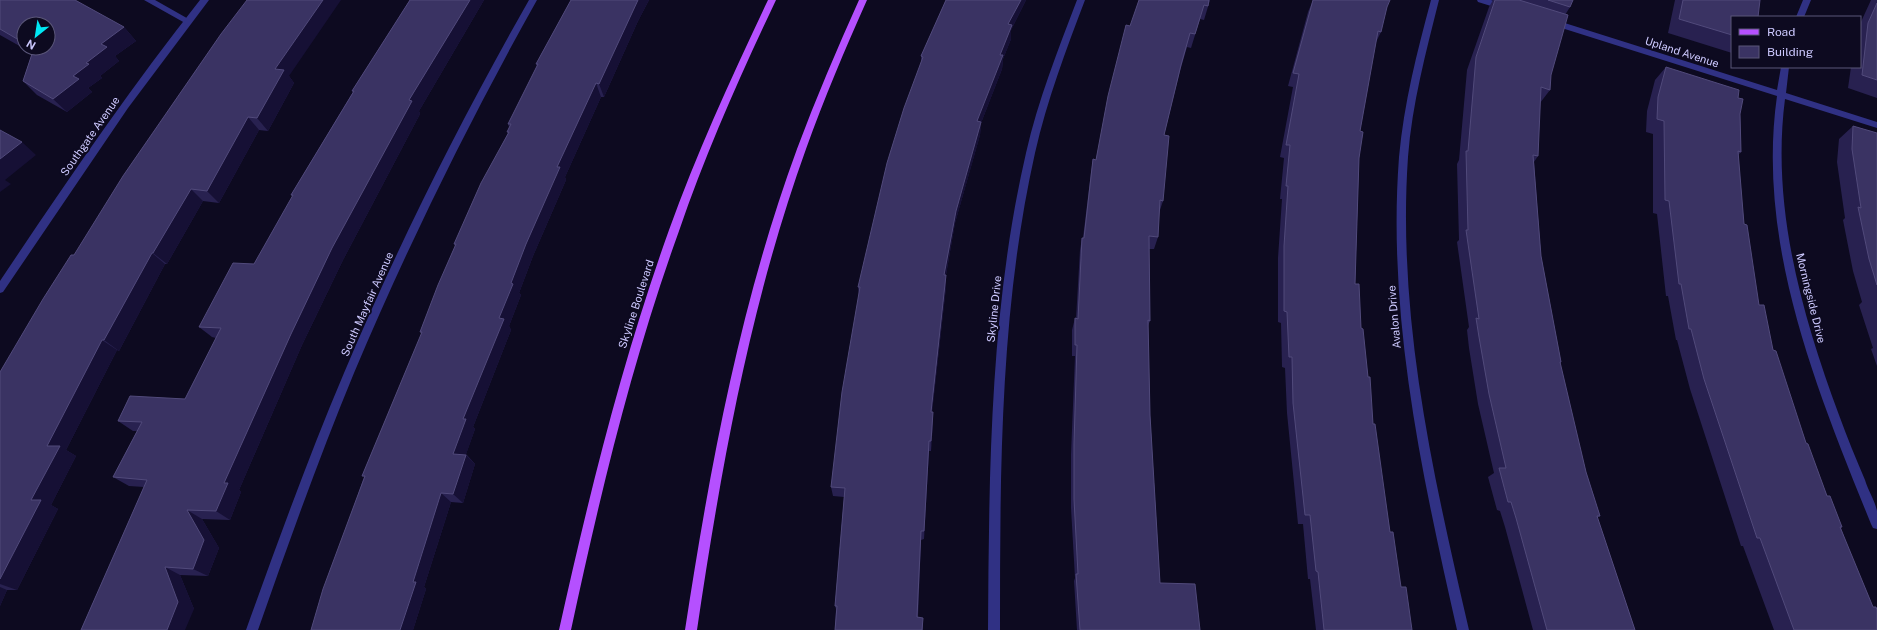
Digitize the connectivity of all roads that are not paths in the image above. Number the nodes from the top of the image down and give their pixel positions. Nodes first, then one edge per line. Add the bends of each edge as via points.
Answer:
1 (148, 0) edge
2 (205, 0) edge
3 (533, 0) edge
4 (772, 0) edge
5 (863, 0) edge
6 (1081, 0) edge
7 (1435, 0) edge
8 (1481, 0) edge
9 (1807, 0) edge
10 (1511, 9) edge
11 (1800, 16) edge
12 (1541, 19) edge
13 (188, 21) junction
14 (1785, 68) edge
15 (1779, 94) junction
16 (1877, 125) edge
17 (0, 289) edge
18 (1877, 524) edge
19 (252, 630) edge
20 (565, 630) edge
21 (691, 630) edge
22 (994, 630) edge
23 (1463, 630) edge

1 - 13 street
2 - 13 street, Southgate Avenue
3 - 19 street, South Mayfair Avenue via 459,135 388,284 297,503
4 - 20 main road, Skyline Boulevard via 712,128 671,236 631,357 589,519
5 - 21 main road via 804,144 755,304 723,439
6 - 22 street, Skyline Drive via 1050,80 1033,139 1020,201 1010,272 1001,349 996,438
7 - 23 street, Avalon Drive via 1422,37 1405,133 1401,187 1401,244 1405,314 1424,452
8 - 10 street
9 - 11 street
12 - 15 street, Upland Avenue
13 - 17 street, Southgate Avenue via 72,181
14 - 15 street, Morningside Drive
15 - 16 street, Upland Avenue
15 - 18 street, Morningside Drive via 1778,179 1793,286 1828,404

